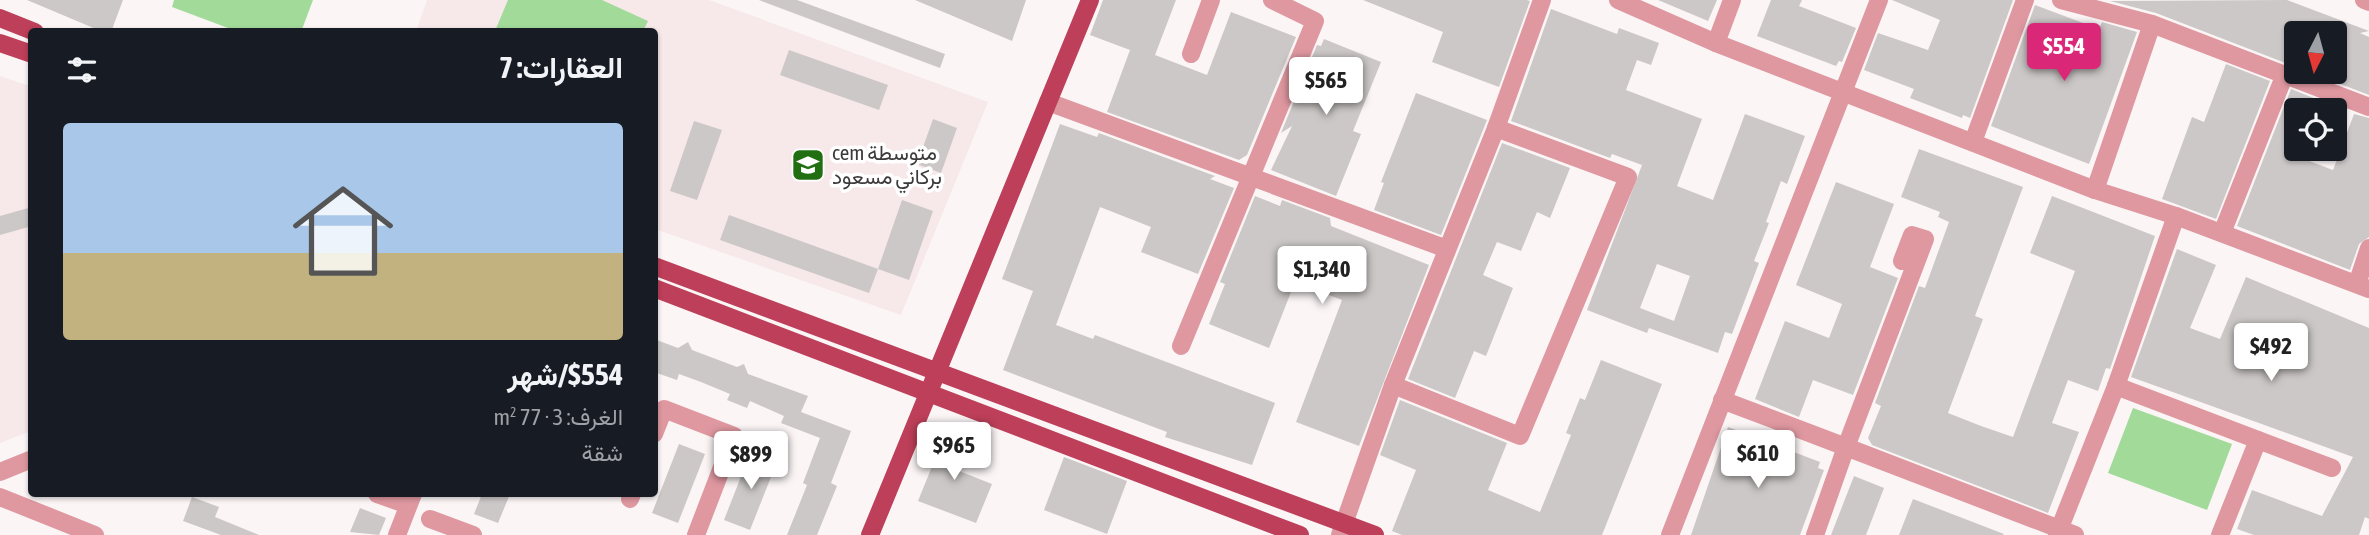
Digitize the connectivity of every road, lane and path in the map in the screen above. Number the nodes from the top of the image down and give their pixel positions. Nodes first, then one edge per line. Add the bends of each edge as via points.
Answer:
1 (1090, 0) edge
2 (1210, 0) edge
3 (1272, 0) edge
4 (1542, 0) edge
5 (1618, 0) edge
6 (1732, 0) edge
7 (1879, 0) edge
8 (2025, 0) edge
9 (2061, 0) edge
10 (2364, 0) edge
11 (2369, 2) edge
12 (0, 18) edge
13 (2152, 24) junction
14 (28, 29) edge
15 (0, 43) edge
16 (1716, 43) junction
17 (28, 53) edge
18 (1191, 54) dead end
19 (2284, 74) edge
20 (2284, 77) edge
21 (2310, 84) edge
22 (1846, 92) junction
23 (1048, 102) junction
24 (2369, 107) edge
25 (1496, 128) junction
26 (1973, 142) junction
27 (1253, 176) junction
28 (2095, 190) junction
29 (2176, 216) junction
30 (2222, 233) junction
31 (2369, 248) edge
32 (1447, 249) junction
33 (1902, 261) dead end
34 (658, 268) edge
35 (2363, 286) edge
36 (658, 290) edge
37 (1181, 346) dead end
38 (938, 373) junction
39 (1394, 386) junction
40 (2116, 386) junction
41 (931, 393) junction
42 (1722, 400) junction
43 (658, 424) edge
44 (2258, 440) junction
45 (1846, 447) junction
46 (28, 461) edge
47 (2332, 468) dead end
48 (0, 472) edge
49 (0, 497) edge
50 (411, 499) edge
51 (430, 519) dead end
52 (1342, 529) edge
53 (2064, 533) edge
54 (95, 535) edge
55 (397, 535) edge
56 (473, 535) edge
57 (696, 535) edge
58 (870, 535) edge
59 (1300, 535) edge
60 (1375, 535) edge
61 (1670, 535) edge
62 (1815, 535) edge
63 (2220, 535) edge

1 - 23 main road
2 - 18 street
3 - 27 street via 1315,21
4 - 25 street
5 - 16 street
6 - 16 street
7 - 22 street
8 - 26 street
9 - 13 street
10 - 11 street
12 - 14 main road
13 - 19 street
13 - 28 street
15 - 17 main road
16 - 22 street
20 - 30 street
21 - 24 street
22 - 26 street
22 - 42 street
23 - 27 street
23 - 38 main road
25 - 32 street
25 - 39 street via 1628,177 1520,436
26 - 28 street
27 - 32 street
27 - 37 street
28 - 29 street
29 - 30 street
29 - 40 street
30 - 35 street
31 - 35 street
32 - 39 street
33 - 45 street via 1912,235 1925,239
34 - 38 main road
36 - 41 main road
38 - 41 main road
38 - 52 main road
39 - 52 street
40 - 44 street
40 - 53 street
41 - 58 main road
41 - 59 main road
42 - 45 street
42 - 61 street
43 - 57 street via 664,409 734,436
44 - 47 street
44 - 63 street
45 - 53 street
45 - 62 street
46 - 48 street
49 - 54 street
50 - 55 street
51 - 56 street
52 - 60 main road

